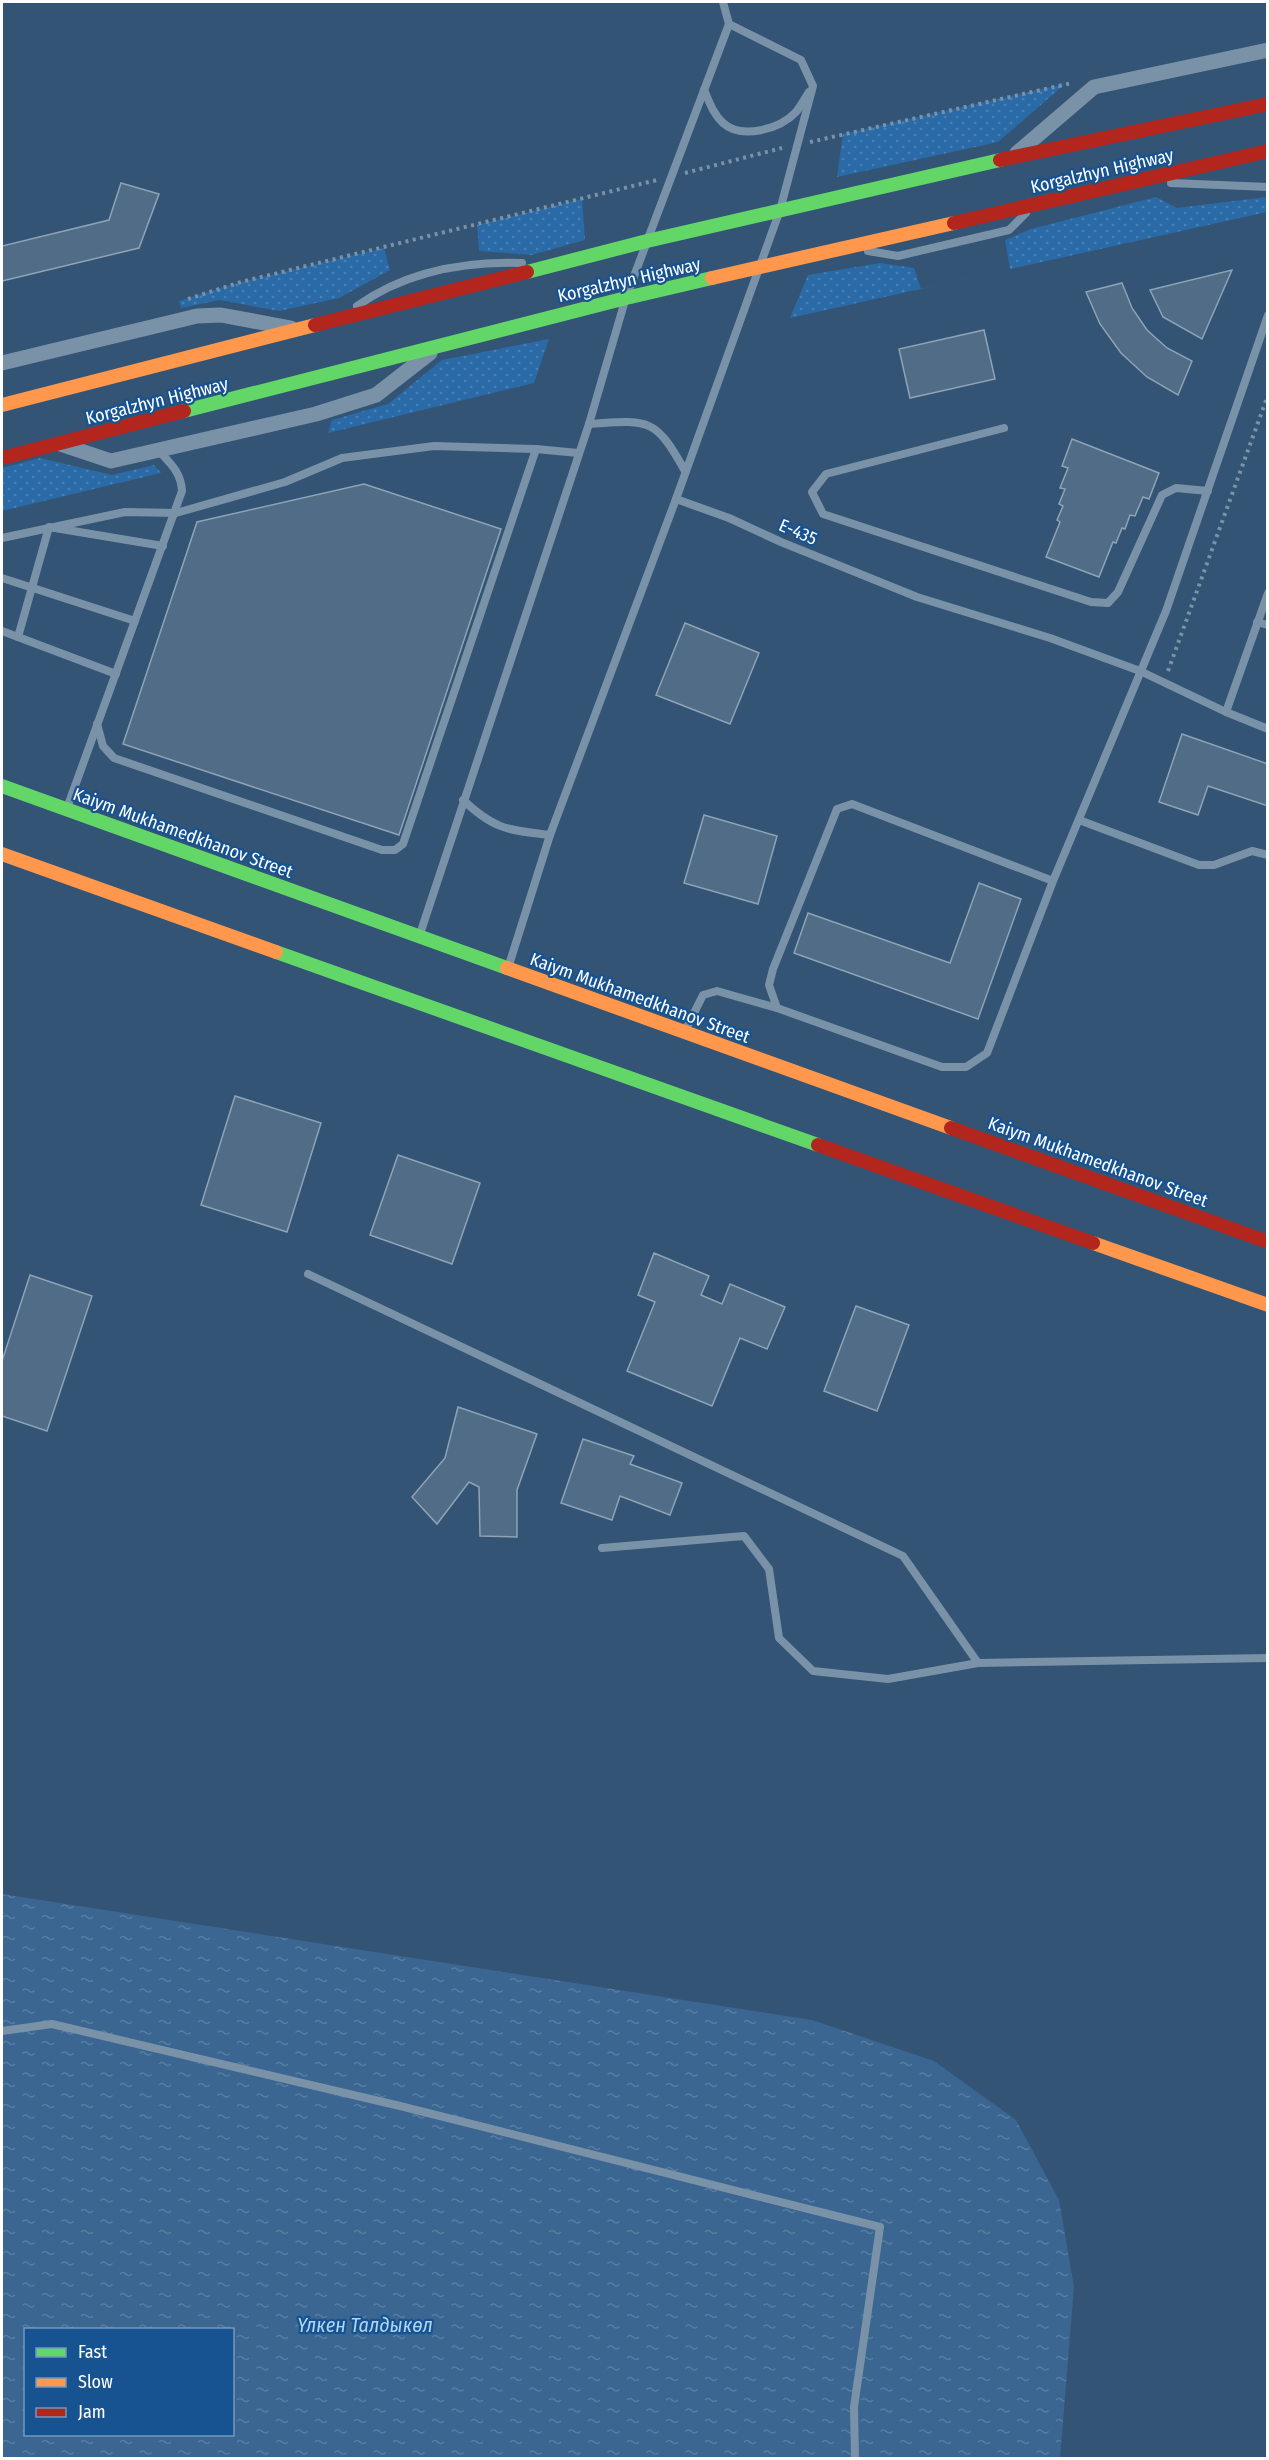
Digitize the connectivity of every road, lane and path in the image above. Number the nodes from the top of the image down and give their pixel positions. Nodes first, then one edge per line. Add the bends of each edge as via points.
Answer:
1 (723, 2) edge
2 (729, 24) junction
3 (1268, 50) edge
4 (1081, 81) dead end
5 (813, 86) junction
6 (704, 90) junction
7 (1268, 104) edge
8 (798, 144) junction
9 (1268, 151) edge
10 (1013, 157) junction
11 (672, 176) junction
12 (1140, 182) junction
13 (1268, 187) edge
14 (1033, 205) junction
15 (780, 210) junction
16 (647, 241) junction
17 (843, 248) junction
18 (556, 264) junction
19 (760, 268) junction
20 (626, 298) junction
21 (179, 301) dead end
22 (1268, 315) edge
23 (335, 321) junction
24 (300, 329) junction
25 (438, 347) junction
26 (2, 363) edge
27 (1268, 395) edge
28 (2, 405) edge
29 (589, 424) junction
30 (1004, 428) dead end
31 (60, 444) junction
32 (158, 449) junction
33 (536, 449) junction
34 (578, 453) junction
35 (2, 458) edge
36 (685, 471) junction
37 (1208, 491) junction
38 (676, 499) junction
39 (176, 513) junction
40 (49, 527) junction
41 (2, 538) edge
42 (163, 546) junction
43 (2, 578) edge
44 (32, 589) junction
45 (1268, 593) edge
46 (135, 621) junction
47 (1257, 622) junction
48 (1268, 625) edge
49 (2, 631) edge
50 (18, 637) junction
51 (1140, 671) junction
52 (116, 674) junction
53 (1163, 682) junction
54 (1226, 712) junction
55 (97, 724) junction
56 (1268, 729) edge
57 (2, 786) edge
58 (463, 800) junction
59 (66, 810) junction
60 (1079, 820) junction
61 (550, 835) junction
62 (2, 854) edge
63 (1268, 855) edge
64 (1053, 881) junction
65 (419, 937) junction
66 (507, 969) junction
67 (777, 1008) junction
68 (684, 1033) junction
69 (1268, 1242) edge
70 (308, 1274) dead end
71 (1268, 1305) edge
72 (602, 1548) dead end
73 (1268, 1658) edge
74 (978, 1663) junction
75 (2, 2031) edge
76 (855, 2458) edge

1 - 2 lane
2 - 5 lane via 801,60
2 - 6 lane
3 - 10 street via 1094,87
4 - 8 path
5 - 6 lane via 784,121 748,132 723,123
5 - 8 lane
6 - 11 lane
7 - 10 main road, Korgalzhyn Highway
8 - 11 path
8 - 15 lane
9 - 12 main road, Korgalzhyn Highway
10 - 15 main road, Korgalzhyn Highway
11 - 16 lane
11 - 21 path via 241,282
12 - 13 lane
12 - 14 main road, Korgalzhyn Highway
14 - 17 main road, Korgalzhyn Highway
14 - 17 lane via 1009,230 898,256
15 - 16 main road, Korgalzhyn Highway
15 - 19 lane
16 - 18 main road, Korgalzhyn Highway
16 - 20 lane
17 - 19 main road, Korgalzhyn Highway
18 - 23 main road, Korgalzhyn Highway
18 - 23 lane via 495,262 401,280
19 - 20 main road, Korgalzhyn Highway
19 - 36 lane
20 - 25 main road, Korgalzhyn Highway
20 - 29 lane
22 - 37 lane
23 - 24 main road, Korgalzhyn Highway
24 - 26 street via 221,315 197,316
24 - 28 main road, Korgalzhyn Highway
25 - 31 main road, Korgalzhyn Highway
25 - 32 street via 376,395 316,414
27 - 53 path
29 - 34 lane
29 - 36 lane via 649,424 668,439
30 - 37 lane via 826,474 812,492 823,514 1091,602 1108,603 1118,592 1162,495 1176,488
31 - 32 street via 111,461
31 - 35 main road, Korgalzhyn Highway
32 - 39 lane via 182,480
33 - 34 lane
33 - 39 lane via 434,446 342,458 285,482
33 - 55 lane via 403,844 395,850 382,850 114,758 103,746
34 - 58 lane
36 - 38 lane
37 - 51 lane via 1166,611
38 - 51 lane, Е-435 via 917,597
38 - 61 lane
39 - 40 lane via 125,512
39 - 42 lane
40 - 41 lane
40 - 42 lane
40 - 44 lane
42 - 46 lane
43 - 44 lane
44 - 46 lane
44 - 50 lane
45 - 47 lane
46 - 52 lane
47 - 48 lane
47 - 54 lane
49 - 50 lane
50 - 52 lane
51 - 53 lane, Е-435
51 - 60 lane
52 - 55 lane
53 - 54 lane, Е-435
54 - 56 lane, Е-435
55 - 59 lane
57 - 59 main road, Kaiym Mukhamedkhanov Street
58 - 61 lane via 500,828
58 - 65 lane
59 - 65 main road, Kaiym Mukhamedkhanov Street
60 - 63 lane via 1199,865 1214,866 1252,851
60 - 64 lane
61 - 66 lane
62 - 71 main road
64 - 67 lane via 987,1053 966,1067 942,1067
64 - 67 lane via 852,804 837,808 771,977 769,985
65 - 66 main road, Kaiym Mukhamedkhanov Street
66 - 68 main road, Kaiym Mukhamedkhanov Street
67 - 68 lane via 717,991 703,995
68 - 69 main road, Kaiym Mukhamedkhanov Street
70 - 74 lane via 903,1556
72 - 74 lane via 744,1536 769,1569 780,1638 813,1671 888,1679
73 - 74 lane
75 - 76 lane via 52,2024 400,2106 880,2228 854,2407

